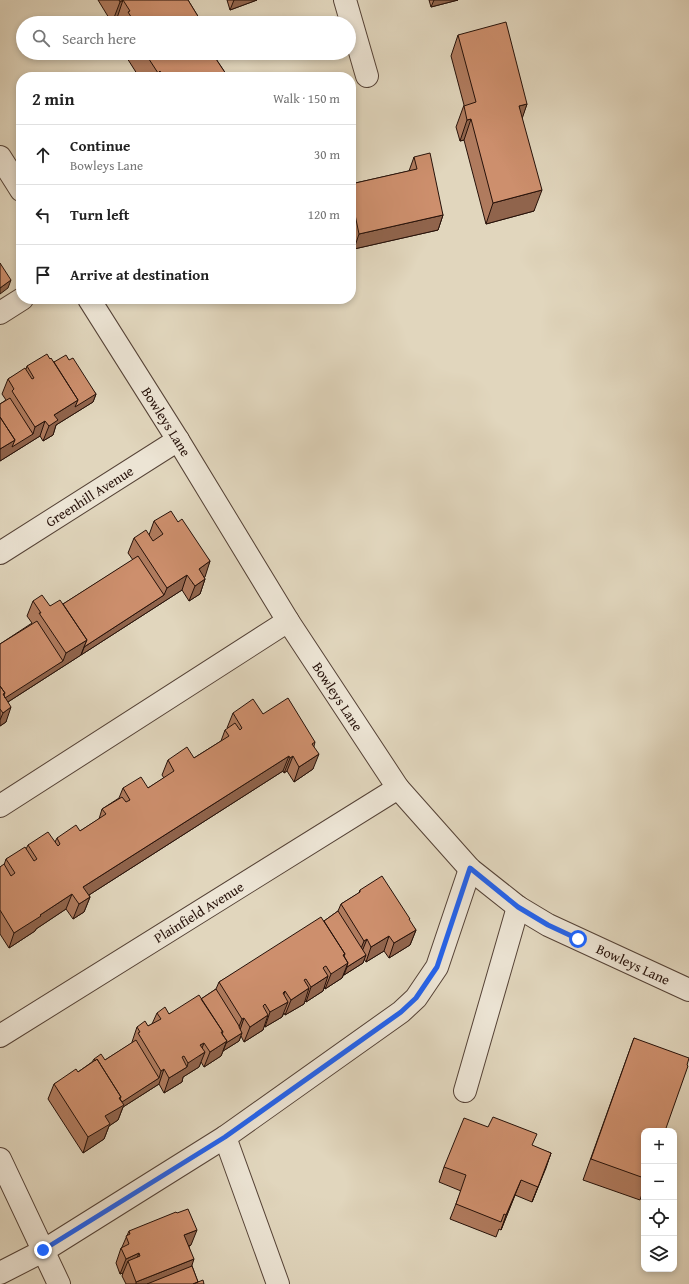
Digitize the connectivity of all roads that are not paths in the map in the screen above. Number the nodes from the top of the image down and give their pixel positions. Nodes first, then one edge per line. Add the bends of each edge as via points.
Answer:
1 (345, 0) edge
2 (350, 16) edge
3 (356, 38) edge
4 (367, 76) dead end
5 (0, 157) edge
6 (16, 182) edge
7 (16, 303) edge
8 (93, 304) edge
9 (0, 313) edge
10 (178, 440) junction
11 (0, 553) edge
12 (288, 621) junction
13 (398, 788) junction
14 (0, 806) edge
15 (470, 868) junction
16 (518, 907) junction
17 (689, 990) edge
18 (0, 1036) edge
19 (465, 1091) dead end
20 (225, 1137) junction
21 (0, 1159) edge
22 (43, 1250) junction
23 (0, 1273) edge
24 (59, 1284) edge
25 (278, 1284) edge

1 - 2 street
3 - 4 street
5 - 6 street
7 - 9 street
8 - 10 street, Bowleys Lane
10 - 11 street, Greenhill Avenue
10 - 12 street, Bowleys Lane
12 - 13 street, Bowleys Lane
12 - 14 street
13 - 15 street, Bowleys Lane
13 - 18 street, Plainfield Avenue
15 - 16 street, Bowleys Lane
15 - 20 street via 437,967 416,998 401,1012
16 - 17 street, Bowleys Lane via 548,925
16 - 19 street
20 - 22 street
20 - 25 street
21 - 22 street
22 - 23 street
22 - 24 street

